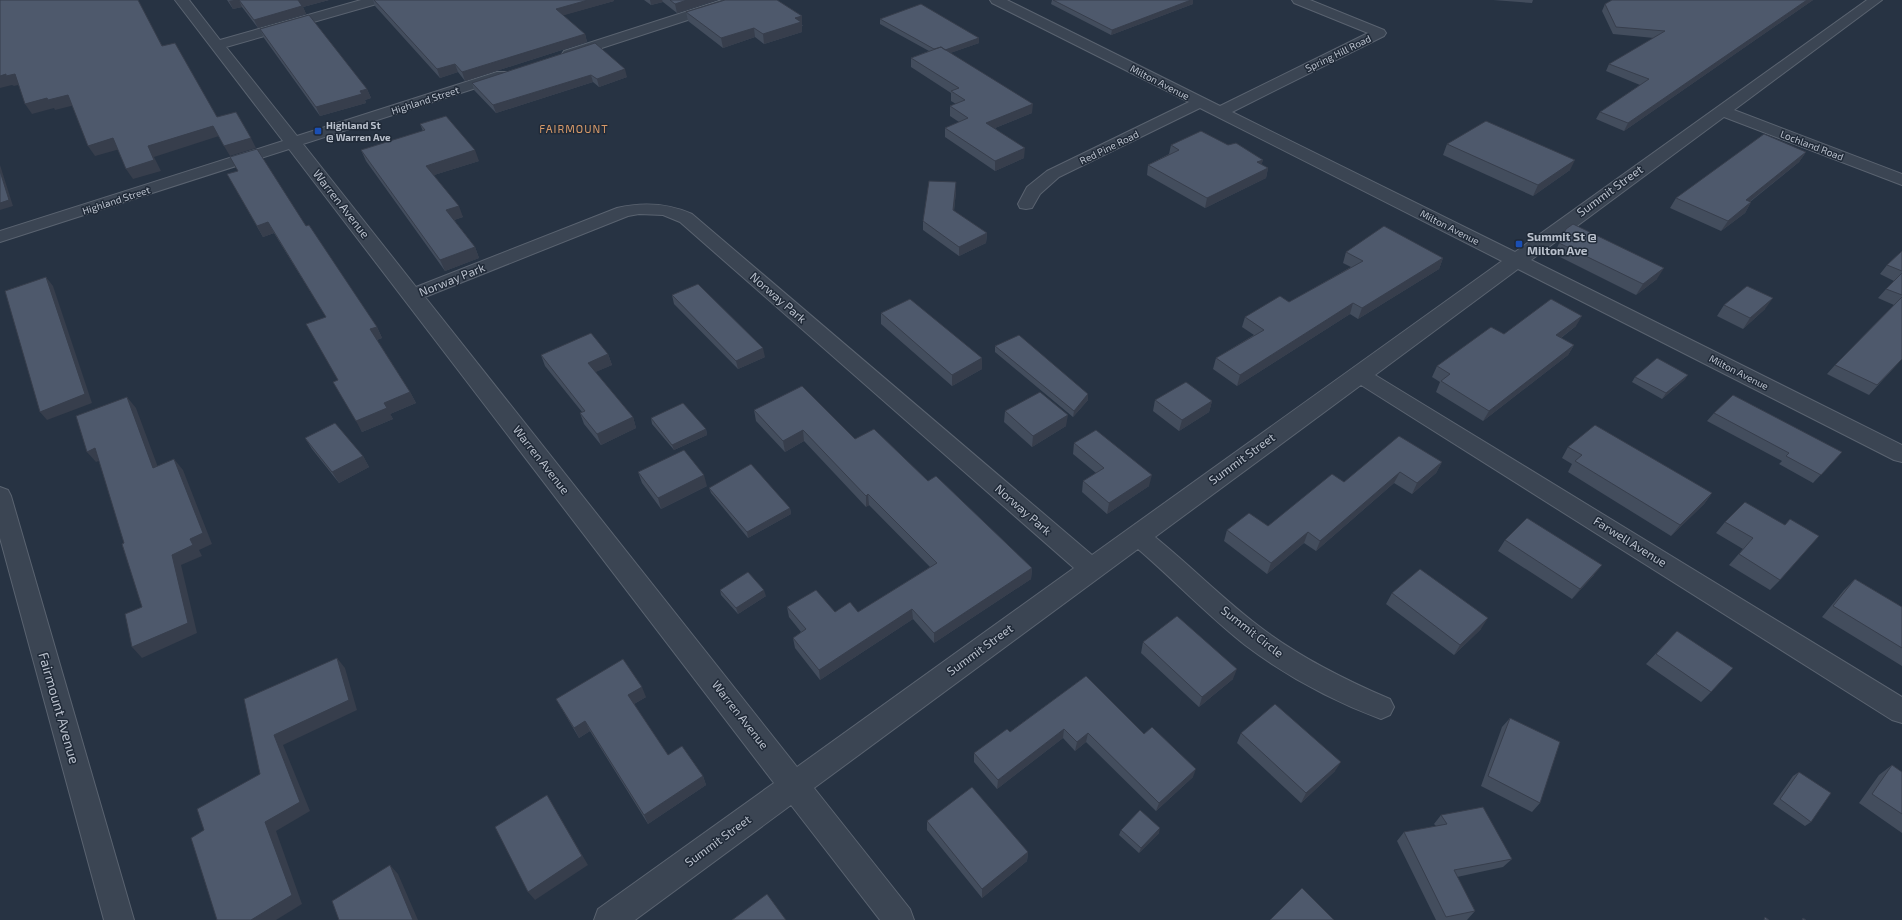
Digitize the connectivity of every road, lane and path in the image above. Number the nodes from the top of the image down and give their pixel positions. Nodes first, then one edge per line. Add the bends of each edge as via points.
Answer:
1 (182, 0) edge
2 (375, 0) edge
3 (735, 0) edge
4 (997, 0) edge
5 (1299, 0) edge
6 (1875, 0) edge
7 (217, 45) junction
8 (555, 58) edge
9 (518, 70) edge
10 (1201, 102) junction
11 (1722, 111) junction
12 (1220, 112) junction
13 (293, 143) junction
14 (1902, 180) edge
15 (1026, 204) dead end
16 (0, 237) edge
17 (1516, 260) junction
18 (413, 296) junction
19 (1358, 374) junction
20 (1901, 451) edge
21 (0, 496) edge
22 (1137, 535) junction
23 (1091, 569) junction
24 (1381, 707) dead end
25 (1902, 711) edge
26 (794, 785) junction
27 (119, 920) edge
28 (609, 920) edge
29 (899, 920) edge

1 - 7 street, Warren Avenue
2 - 7 street
3 - 8 street
4 - 10 street, Milton Avenue
5 - 12 street, Spring Hill Road via 1379,33
6 - 11 street, Summit Street
7 - 13 street, Warren Avenue
9 - 13 street, Highland Street
10 - 12 street, Milton Avenue
10 - 15 street, Red Pine Road via 1053,174 1033,191
11 - 14 street, Lochland Road
11 - 17 street, Summit Street
12 - 17 street, Milton Avenue
13 - 16 street, Highland Street
13 - 18 street, Warren Avenue
17 - 19 street, Summit Street
17 - 20 street, Milton Avenue
18 - 23 street, Norway Park via 622,212 657,208 678,214 692,223
18 - 26 street, Warren Avenue
19 - 22 street, Summit Street
19 - 25 street, Farwell Avenue
21 - 27 street, Fairmount Avenue
22 - 23 street, Summit Street
22 - 24 street, Summit Circle via 1254,637 1314,676
23 - 26 street, Summit Street
26 - 28 street, Summit Street
26 - 29 street, Warren Avenue

